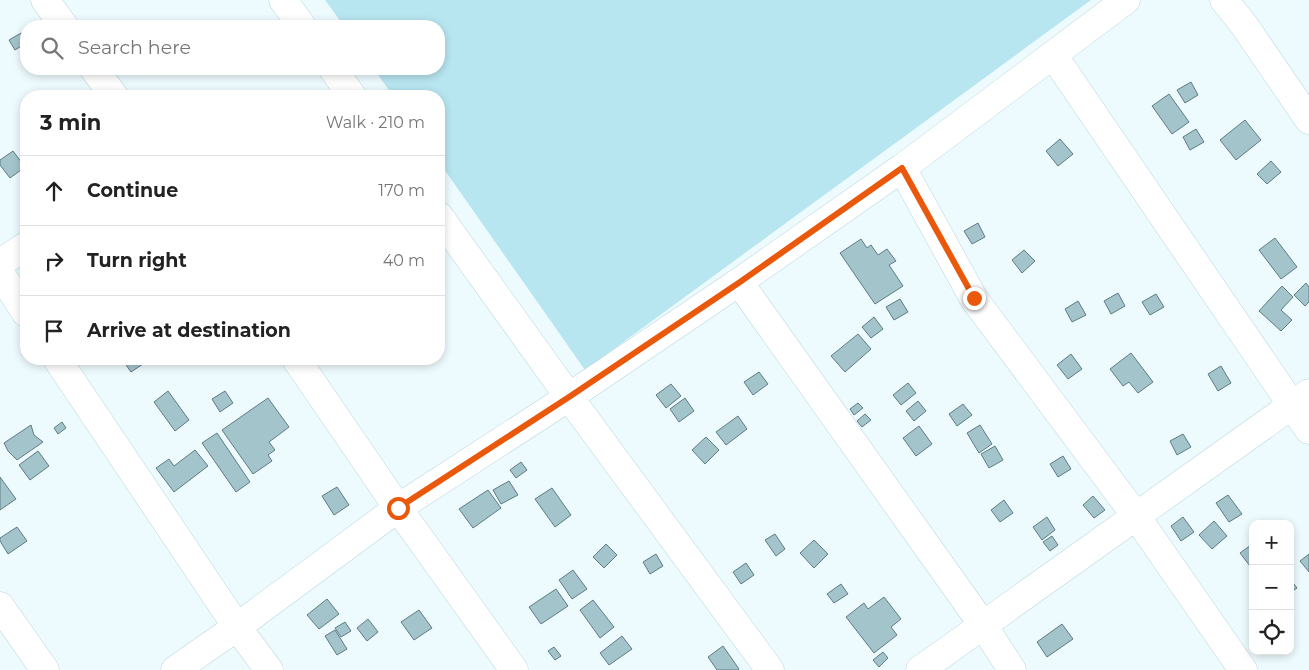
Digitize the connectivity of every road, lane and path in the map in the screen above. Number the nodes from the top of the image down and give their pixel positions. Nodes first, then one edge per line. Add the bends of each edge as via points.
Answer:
1 (45, 0) edge
2 (283, 0) edge
3 (1126, 0) edge
4 (1224, 0) edge
5 (60, 20) edge
6 (298, 20) edge
7 (1053, 55) junction
8 (98, 75) edge
9 (337, 75) edge
10 (110, 90) edge
11 (348, 90) edge
12 (1309, 120) edge
13 (902, 168) junction
14 (445, 224) edge
15 (20, 250) edge
16 (0, 263) edge
17 (0, 274) edge
18 (740, 282) junction
19 (20, 304) edge
20 (61, 365) edge
21 (300, 365) edge
22 (569, 397) junction
23 (1300, 398) edge
24 (1309, 430) edge
25 (398, 508) junction
26 (1136, 516) junction
27 (0, 606) edge
28 (983, 625) junction
29 (237, 627) junction
30 (45, 670) edge
31 (175, 670) edge
32 (269, 670) edge
33 (514, 670) edge
34 (770, 670) edge
35 (920, 670) edge
36 (1012, 670) edge
37 (1244, 670) edge

1 - 5 street
2 - 6 street
3 - 7 street
4 - 12 street
7 - 13 street
7 - 23 street
8 - 10 street
9 - 11 street
13 - 18 street
13 - 26 street via 974,298
14 - 22 street
15 - 16 street
17 - 19 street
18 - 22 street
18 - 28 street
20 - 29 street
21 - 25 street
22 - 25 street
22 - 34 street
23 - 24 street
23 - 26 street
25 - 29 street
25 - 33 street
26 - 28 street
26 - 37 street
27 - 30 street
28 - 35 street
28 - 36 street
29 - 31 street
29 - 32 street

